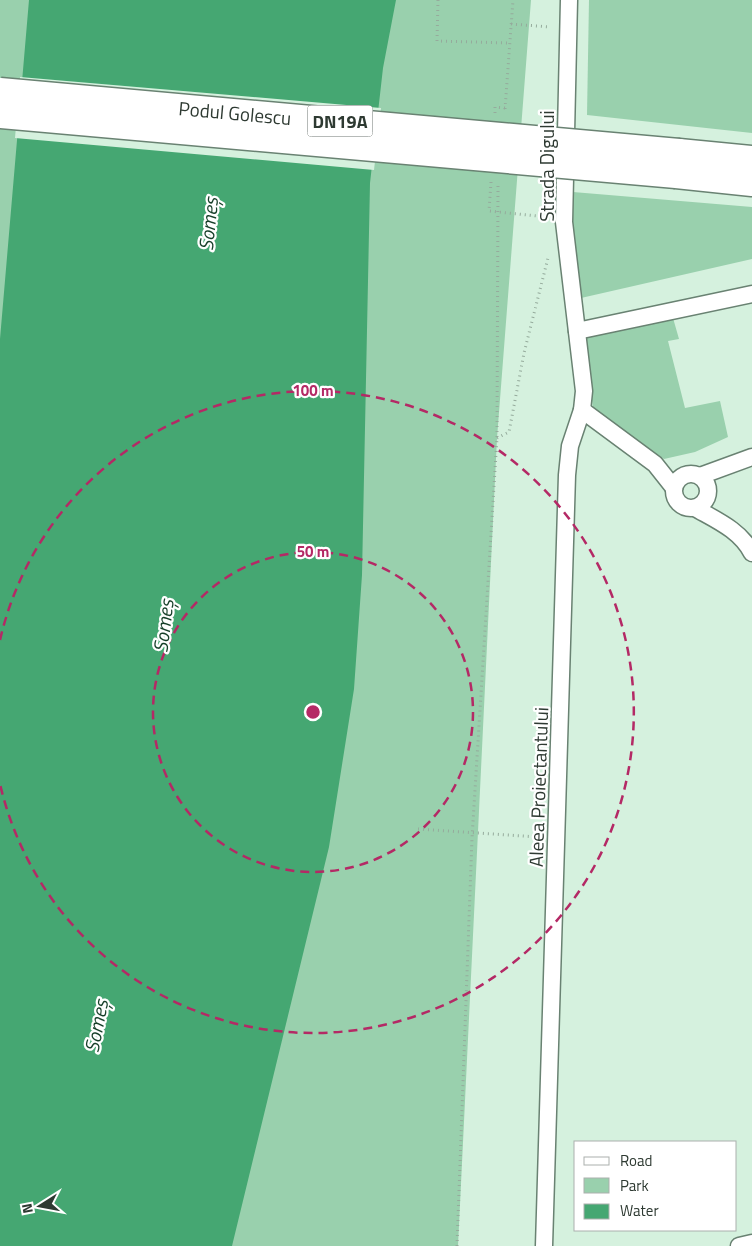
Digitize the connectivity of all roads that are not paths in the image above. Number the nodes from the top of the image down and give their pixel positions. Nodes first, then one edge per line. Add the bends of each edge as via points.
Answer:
1 (569, 0) edge
2 (0, 91) edge
3 (0, 115) edge
4 (752, 159) edge
5 (677, 164) junction
6 (752, 183) edge
7 (752, 294) edge
8 (577, 331) junction
9 (582, 410) junction
10 (752, 457) edge
11 (655, 464) junction
12 (726, 467) junction
13 (693, 475) junction
14 (674, 488) junction
15 (703, 500) junction
16 (752, 553) edge
17 (752, 1243) edge
18 (544, 1246) edge
19 (739, 1246) edge

1 - 8 street, Strada Digului via 564,222
2 - 5 main road, Podul Golescu / DN19A, bridge
3 - 5 main road, Podul Golescu / DN19A, bridge
4 - 5 main road, DN19A
5 - 6 main road, DN19A
7 - 8 street
8 - 9 street, Aleea Proiectantului via 583,369
9 - 11 street
9 - 18 street, Aleea Proiectantului via 570,446 567,475
10 - 12 street
11 - 13 street
11 - 14 street
12 - 13 street
12 - 15 street
13 - 14 street via 676,482
13 - 15 street via 707,486
14 - 15 street via 680,505
15 - 16 street via 739,535
17 - 19 street

